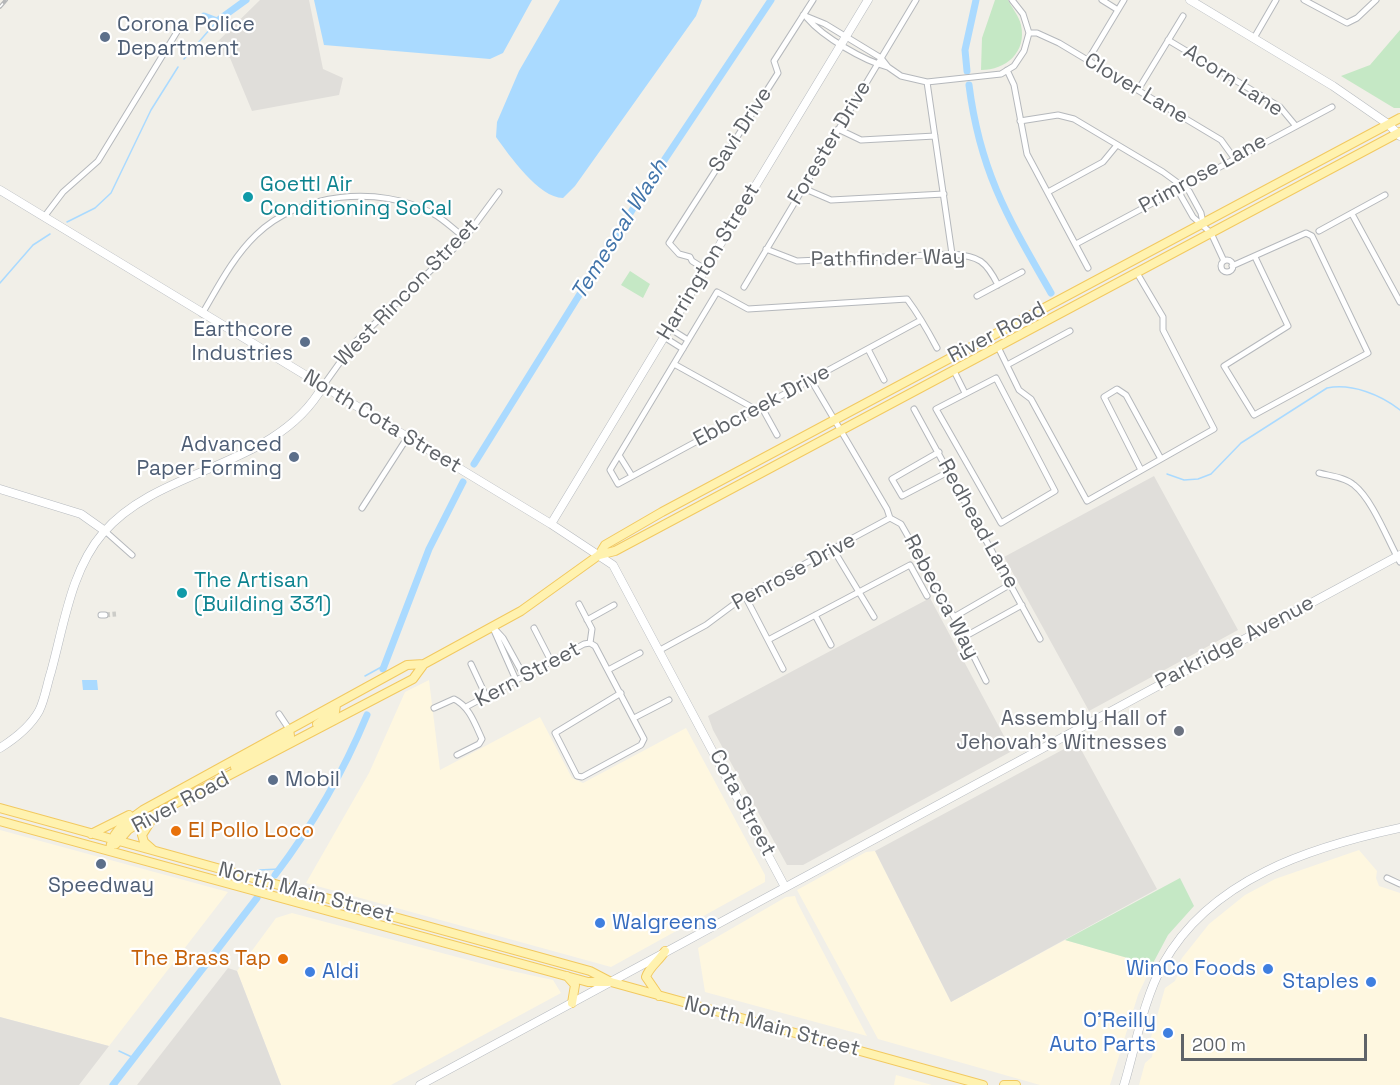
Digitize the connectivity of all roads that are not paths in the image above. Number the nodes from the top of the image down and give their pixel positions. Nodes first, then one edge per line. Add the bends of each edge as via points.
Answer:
1 (813, 0) edge
2 (867, 0) edge
3 (916, 0) edge
4 (1012, 0) edge
5 (1102, 0) edge
6 (1124, 0) edge
7 (1190, 0) edge
8 (1276, 0) edge
9 (1304, 0) edge
10 (1376, 0) edge
11 (1118, 10) junction
12 (805, 16) junction
13 (1183, 16) dead end
14 (183, 22) dead end
15 (1029, 33) junction
16 (846, 36) junction
17 (1254, 38) junction
18 (1168, 40) junction
19 (841, 44) junction
20 (881, 58) junction
21 (1088, 60) junction
22 (877, 64) junction
23 (888, 67) junction
24 (1007, 70) junction
25 (927, 82) junction
26 (1138, 90) junction
27 (1332, 107) dead end
28 (1400, 118) edge
29 (1020, 121) junction
30 (1388, 124) junction
31 (1295, 125) junction
32 (838, 129) junction
33 (1399, 134) edge
34 (935, 136) junction
35 (1117, 146) junction
36 (1234, 158) junction
37 (1180, 187) junction
38 (803, 188) junction
39 (0, 190) edge
40 (499, 192) dead end
41 (1048, 192) junction
42 (944, 195) junction
43 (1384, 195) dead end
44 (1352, 214) junction
45 (44, 217) junction
46 (1203, 223) junction
47 (1319, 231) dead end
48 (1211, 233) junction
49 (465, 238) junction
50 (1076, 244) junction
51 (766, 249) junction
52 (952, 254) junction
53 (1255, 257) junction
54 (1224, 261) junction
55 (1232, 266) junction
56 (1088, 268) dead end
57 (705, 269) junction
58 (1022, 272) dead end
59 (1137, 273) junction
60 (998, 285) junction
61 (744, 287) dead end
62 (977, 296) dead end
63 (1400, 302) edge
64 (202, 314) junction
65 (921, 320) junction
66 (669, 328) junction
67 (1070, 331) dead end
68 (664, 337) junction
69 (688, 340) junction
70 (998, 347) junction
71 (937, 348) dead end
72 (683, 349) junction
73 (868, 349) junction
74 (674, 364) junction
75 (1007, 365) junction
76 (954, 371) junction
77 (811, 380) junction
78 (884, 380) dead end
79 (323, 386) junction
80 (965, 393) junction
81 (761, 406) junction
82 (755, 409) junction
83 (914, 409) dead end
84 (834, 420) junction
85 (841, 431) junction
86 (777, 435) dead end
87 (407, 438) junction
88 (939, 452) junction
89 (619, 455) junction
90 (1161, 459) junction
91 (1141, 470) junction
92 (950, 471) junction
93 (1318, 473) dead end
94 (632, 476) junction
95 (0, 489) edge
96 (362, 508) dead end
97 (890, 518) junction
98 (551, 524) junction
99 (105, 531) junction
100 (833, 549) junction
101 (132, 555) dead end
102 (599, 555) junction
103 (1399, 558) edge
104 (1011, 584) junction
105 (858, 591) junction
106 (745, 596) junction
107 (927, 596) dead end
108 (579, 604) dead end
109 (614, 604) dead end
110 (1022, 605) junction
111 (815, 615) junction
112 (874, 617) dead end
113 (954, 617) junction
114 (587, 620) junction
115 (492, 627) junction
116 (534, 628) dead end
117 (964, 637) junction
118 (1040, 639) dead end
119 (768, 640) junction
120 (590, 643) junction
121 (831, 645) dead end
122 (660, 650) junction
123 (640, 653) dead end
124 (551, 661) junction
125 (424, 664) junction
126 (471, 664) dead end
127 (783, 669) dead end
128 (608, 670) junction
129 (524, 676) junction
130 (516, 680) junction
131 (986, 681) dead end
132 (621, 693) junction
133 (486, 696) junction
134 (669, 700) dead end
135 (336, 705) junction
136 (466, 707) junction
137 (434, 708) dead end
138 (279, 714) dead end
139 (634, 718) junction
140 (698, 720) joint
141 (289, 729) junction
142 (310, 733) junction
143 (0, 748) edge
144 (456, 755) dead end
145 (228, 777) junction
146 (0, 808) edge
147 (143, 810) junction
148 (153, 818) junction
149 (0, 820) edge
150 (1400, 828) edge
151 (92, 834) junction
152 (115, 840) junction
153 (111, 851) junction
154 (155, 853) junction
155 (1387, 878) dead end
156 (1400, 884) edge
157 (785, 887) junction
158 (666, 951) junction
159 (567, 976) junction
160 (611, 982) junction
161 (659, 996) junction
162 (572, 1003) junction
163 (420, 1085) edge
164 (983, 1085) edge
165 (1004, 1085) edge
166 (1016, 1085) edge
167 (1124, 1085) edge

1 - 12 street, Savi Drive
2 - 16 street, Harrington Street
3 - 20 street, Forester Drive
4 - 15 street via 1023,14
5 - 11 street
6 - 11 street
7 - 17 street
8 - 17 street
9 - 10 street via 1347,24
11 - 21 street
12 - 16 street
12 - 19 street via 820,32
12 - 57 street, Savi Drive via 774,61 778,73 669,243 688,262
13 - 18 street
14 - 45 street via 98,161 63,192
15 - 21 street, Clover Lane via 1037,33
15 - 24 street via 1024,51
16 - 19 street, Harrington Street
16 - 20 street
17 - 30 street
18 - 26 street
18 - 31 street, Acorn Lane via 1280,107
19 - 22 street
19 - 57 street, Harrington Street
20 - 22 street, Forester Drive
20 - 23 street
21 - 26 street, Clover Lane
22 - 23 street
22 - 32 street, Forester Drive
23 - 25 street via 901,76
24 - 25 street via 986,77
24 - 29 street
25 - 34 street
26 - 36 street, Clover Lane via 1221,140
27 - 31 street, Primrose Lane
28 - 30 main road, River Road
29 - 35 street via 1058,115 1074,119
29 - 41 street via 1027,154
30 - 33 street
30 - 46 main road, River Road
31 - 36 street, Primrose Lane
32 - 34 street via 861,140
32 - 38 street, Forester Drive
33 - 48 main road, River Road
34 - 42 street
35 - 37 street
35 - 41 street via 1102,162
36 - 37 street, Primrose Lane
37 - 46 street via 1189,191
37 - 50 street, Primrose Lane
38 - 42 street via 831,200
38 - 51 street, Forester Drive
39 - 45 street, North Cota Street
40 - 49 street, West Rincon Street
41 - 50 street
42 - 52 street
43 - 44 street
44 - 47 street
44 - 63 street
45 - 64 street, North Cota Street
46 - 48 street
46 - 84 main road, River Road
48 - 54 street
48 - 59 main road, River Road
49 - 64 street via 431,212 389,198 341,198 308,205 277,219 247,244
49 - 79 street, West Rincon Street via 353,344
50 - 56 street
51 - 52 street, Pathfinder Way via 797,261
51 - 61 street, Forester Drive
52 - 60 street, Pathfinder Way via 974,256 990,269
53 - 53 street via 1306,233 1311,236 1368,353 1254,415 1224,366 1288,326
53 - 55 street
54 - 55 street
54 - 55 street via 1224,271 1230,271
57 - 66 street, Harrington Street
58 - 60 street
59 - 70 main road, River Road
59 - 90 street via 1163,317 1164,330 1214,429
60 - 62 street
64 - 79 street, North Cota Street
65 - 69 street via 907,299 748,309 717,292
65 - 71 street
65 - 73 street, Ebbcreek Drive
66 - 68 street, Harrington Street
66 - 69 street
67 - 75 street
68 - 72 street
68 - 98 street, Harrington Street
69 - 72 street
70 - 75 street
70 - 76 main road, River Road
72 - 74 street
73 - 77 street, Ebbcreek Drive
73 - 78 street
74 - 82 street
74 - 89 street
75 - 91 street via 1087,501
76 - 80 street
76 - 85 main road, River Road
77 - 81 street, Ebbcreek Drive
77 - 84 street
79 - 87 street, North Cota Street
79 - 99 street, West Rincon Street via 298,418 273,437 129,509
80 - 80 street via 936,409 1001,523 1055,491 996,378
81 - 82 street, Ebbcreek Drive
81 - 86 street
82 - 94 street, Ebbcreek Drive
83 - 88 street, Redhead Lane
84 - 85 street
84 - 102 main road, River Road via 662,512 605,545
85 - 97 street
85 - 102 main road, River Road via 615,551
87 - 96 street
87 - 98 street, North Cota Street
88 - 92 street, Redhead Lane
88 - 92 street via 892,479 902,496
89 - 94 street
89 - 94 street via 610,470 618,484
90 - 91 street
90 - 91 street via 1126,395 1117,389 1104,397 1106,405
92 - 104 street, Redhead Lane
93 - 103 street via 1355,485
95 - 99 street via 81,514
97 - 100 street, Penrose Drive
97 - 113 street, Rebecca Way via 901,524
98 - 102 street, North Cota Street
99 - 101 street
99 - 143 street, West Rincon Street via 89,550 79,573 38,712 18,736
100 - 105 street
100 - 106 street, Penrose Drive
102 - 115 main road, River Road via 544,597
102 - 122 street, North Cota Street via 613,565
103 - 157 street, Parkridge Avenue
104 - 110 street, Redhead Lane
104 - 113 street
105 - 107 street via 910,565
105 - 111 street
105 - 112 street
106 - 119 street
106 - 122 street, Penrose Drive via 706,625
108 - 114 street
109 - 114 street
110 - 117 street
110 - 118 street, Redhead Lane
111 - 119 street
111 - 121 street
113 - 117 street, Rebecca Way
114 - 120 street via 592,629
115 - 125 main road, River Road
115 - 129 street via 503,638
115 - 130 street
116 - 124 street
117 - 131 street, Rebecca Way
119 - 127 street
120 - 124 street, Kern Street
120 - 128 street via 596,646
122 - 140 street, North Cota Street
123 - 128 street
124 - 129 street, Kern Street
125 - 135 main road, River Road via 407,665
125 - 142 main road, River Road via 414,679
126 - 133 street
128 - 132 street
129 - 130 street, Kern Street
130 - 133 street, Kern Street
132 - 139 street
132 - 139 street via 555,733 576,776 582,777 641,745 644,739
133 - 136 street, Kern Street
134 - 139 street
135 - 141 main road, River Road
135 - 142 main road via 335,712
136 - 137 street via 454,699
136 - 144 street via 482,739
138 - 141 street
140 - 157 street, Cota Street
141 - 145 main road via 290,736 237,766
141 - 147 main road, River Road
142 - 145 main road, River Road
145 - 148 main road, River Road
146 - 151 main road, North Main Street
147 - 151 main road
147 - 152 main road, River Road via 120,827
148 - 152 main road, River Road
148 - 154 main road via 142,835
149 - 153 main road, North Main Street
150 - 167 street via 1281,863 1240,885 1204,913 1163,964
151 - 152 main road, North Main Street
152 - 153 main road, River Road
152 - 154 main road, North Main Street
153 - 159 main road, North Main Street
154 - 160 main road, North Main Street via 590,971
155 - 156 street
157 - 158 street, Parkridge Avenue
158 - 160 street, Parkridge Avenue
158 - 161 main road via 646,976
159 - 160 main road, North Main Street via 588,982
159 - 162 main road via 575,985
160 - 161 main road, North Main Street
160 - 162 street, Parkridge Avenue
161 - 164 main road, North Main Street
162 - 163 street, Parkridge Avenue
165 - 166 main road

